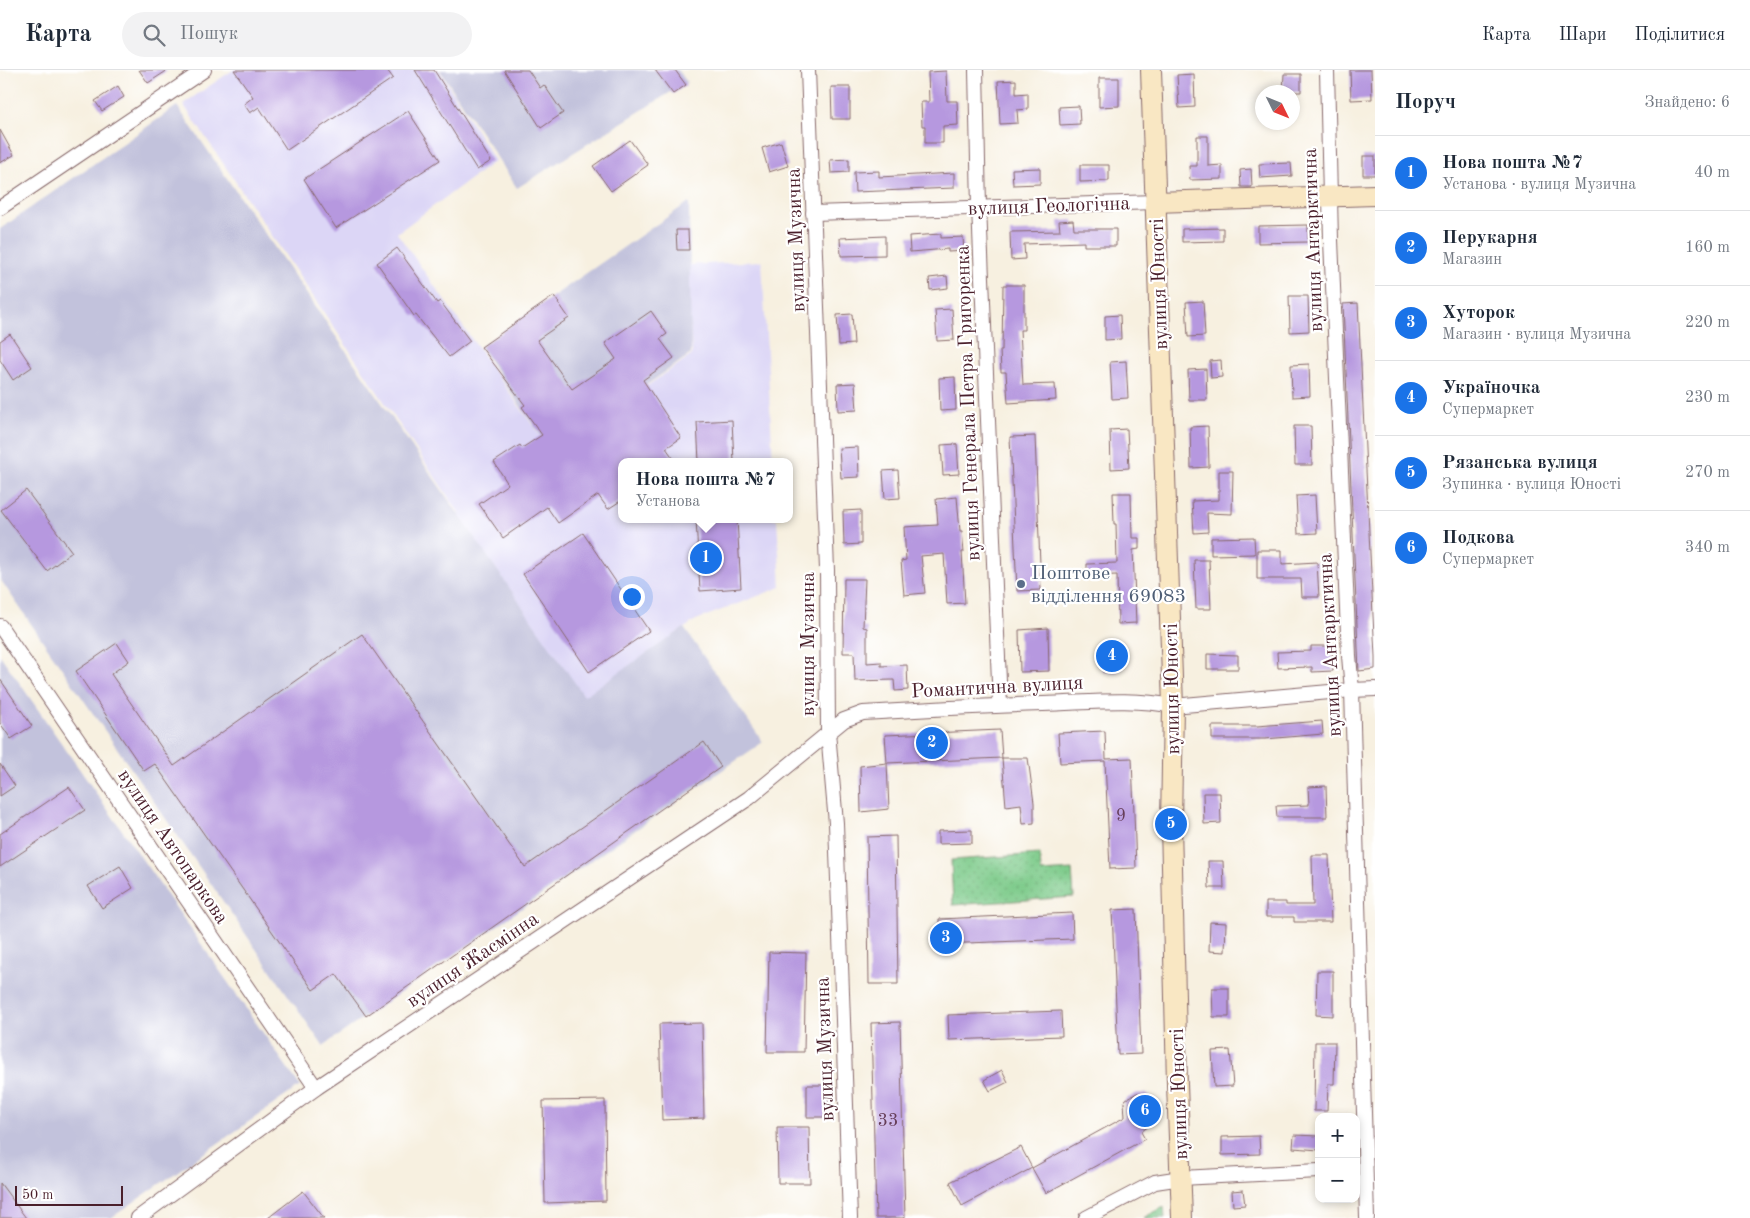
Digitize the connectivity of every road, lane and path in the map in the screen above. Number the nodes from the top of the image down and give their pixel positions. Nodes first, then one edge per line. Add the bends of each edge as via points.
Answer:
1 (204, 70) edge
2 (808, 70) edge
3 (976, 70) edge
4 (1151, 70) edge
5 (1327, 70) edge
6 (1375, 195) edge
7 (1330, 197) junction
8 (1155, 202) junction
9 (979, 207) junction
10 (0, 208) edge
11 (813, 213) junction
12 (0, 626) edge
13 (1375, 689) edge
14 (1352, 690) junction
15 (1000, 705) junction
16 (1173, 706) junction
17 (828, 732) junction
18 (316, 1088) junction
19 (1366, 1168) edge
20 (1315, 1171) edge
21 (1181, 1178) junction
22 (138, 1218) edge
23 (850, 1218) edge
24 (1086, 1218) edge
25 (1182, 1218) edge
26 (1367, 1218) edge

1 - 10 street
2 - 11 street, вулиця Музична
3 - 9 street, вулиця Генерала Петра Григоренка
4 - 8 street, вулиця Юності
5 - 7 street, вулиця Антарктична
6 - 7 street, вулиця Геологічна
7 - 8 street, вулиця Геологічна
7 - 14 street, вулиця Антарктична
8 - 9 street, вулиця Геологічна
8 - 16 street, вулиця Юності
9 - 11 street, вулиця Геологічна
9 - 15 street, вулиця Генерала Петра Григоренка
11 - 17 street, вулиця Музична via 827,570
12 - 18 street, вулиця Автопаркова
13 - 14 street, Романтична вулиця
14 - 16 street, Романтична вулиця
14 - 19 street, вулиця Антарктична
15 - 16 street, Романтична вулиця via 1128,700
15 - 17 street, Романтична вулиця via 863,713 844,720
16 - 21 street, вулиця Юності via 1172,833
17 - 18 street, вулиця Жасмінна via 749,798
17 - 23 street, вулиця Музична via 836,823
18 - 22 street, вулиця Жасмінна
19 - 26 street, вулиця Антарктична
20 - 21 street
21 - 24 street via 1155,1182
21 - 25 street, вулиця Юності

